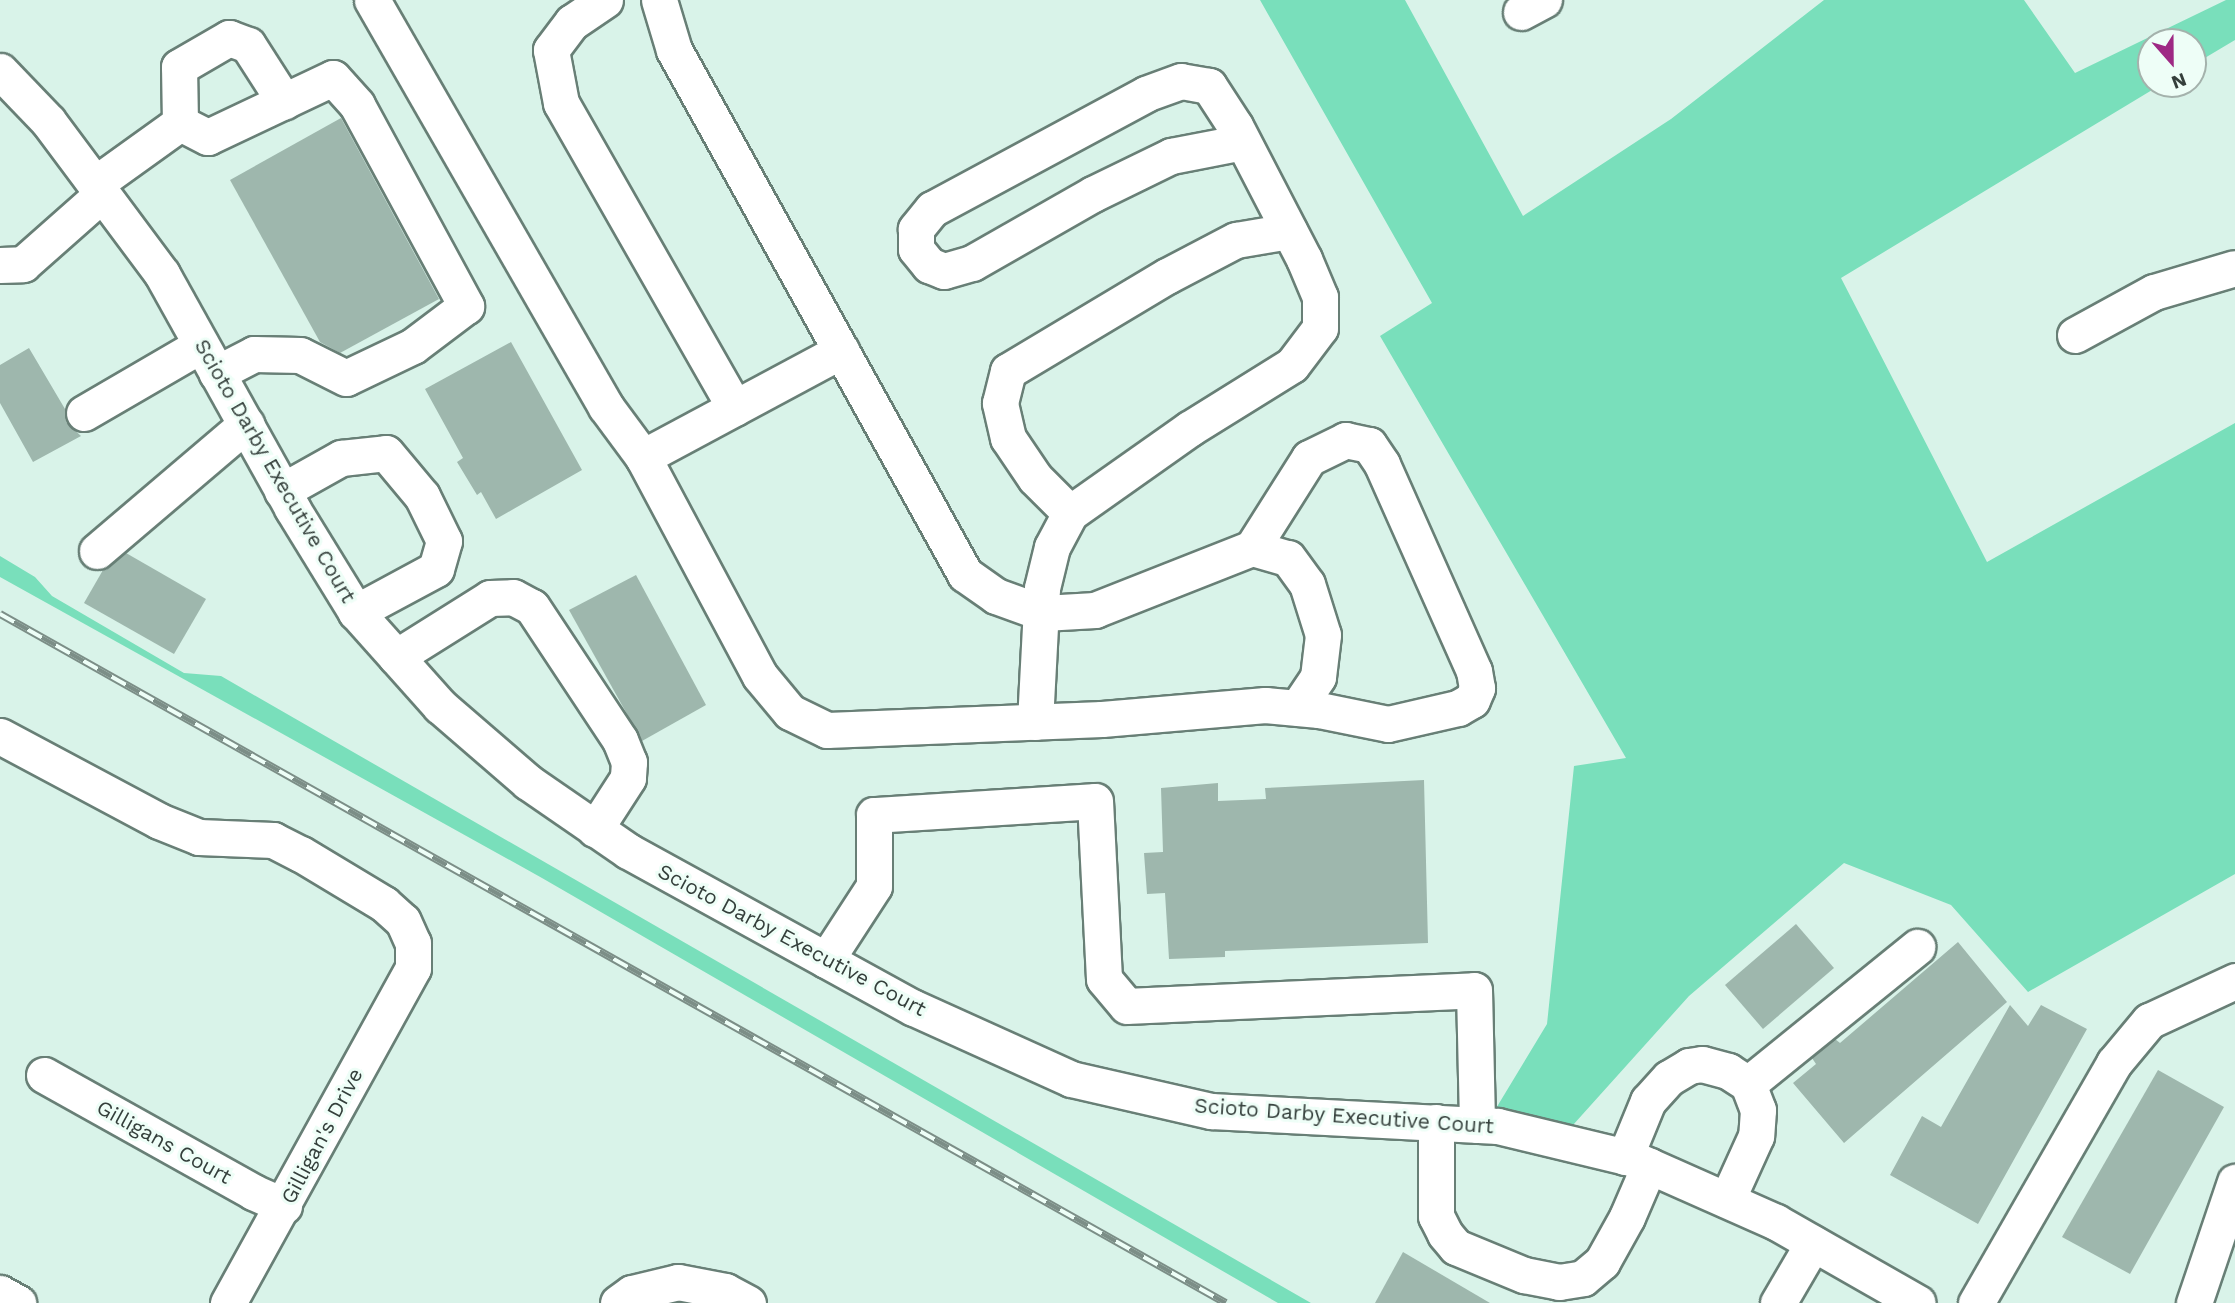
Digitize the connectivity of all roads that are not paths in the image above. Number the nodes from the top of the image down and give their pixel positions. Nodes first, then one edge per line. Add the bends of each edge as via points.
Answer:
1 (372, 0) edge
2 (604, 0) edge
3 (659, 0) edge
4 (0, 71) edge
5 (284, 101) junction
6 (180, 123) junction
7 (1243, 142) junction
8 (99, 189) junction
9 (1289, 231) junction
10 (0, 265) edge
11 (2235, 268) edge
12 (2075, 335) dead end
13 (841, 351) junction
14 (209, 359) junction
15 (735, 408) junction
16 (84, 413) dead end
17 (246, 425) junction
18 (642, 457) junction
19 (282, 491) junction
20 (1070, 513) junction
21 (1252, 548) junction
22 (97, 551) dead end
23 (356, 612) junction
24 (1043, 613) junction
25 (396, 657) junction
26 (1297, 708) junction
27 (1035, 722) junction
28 (0, 736) edge
29 (595, 829) junction
30 (1917, 947) dead end
31 (826, 960) junction
32 (2235, 982) edge
33 (44, 1075) dead end
34 (1748, 1084) junction
35 (1436, 1122) junction
36 (1477, 1125) junction
37 (1637, 1161) junction
38 (2235, 1182) edge
39 (1727, 1200) junction
40 (284, 1206) junction
41 (1813, 1243) junction
42 (0, 1293) edge
43 (18, 1303) edge
44 (228, 1303) edge
45 (618, 1303) edge
46 (748, 1303) edge
47 (1778, 1303) edge
48 (1918, 1303) edge
49 (1976, 1303) edge
50 (2194, 1303) edge

1 - 18 street via 606,407
2 - 15 street via 572,22 551,50 561,103
3 - 13 street via 674,50
4 - 8 street, Scioto Darby Executive Court via 48,121
5 - 6 street via 208,137
5 - 6 street via 247,45 229,38 178,67
5 - 14 street via 333,78 357,105 466,306 413,346 346,378 300,355
6 - 8 street
7 - 7 street via 1171,156 972,263 944,271 929,265 916,249 915,229 932,209 1146,94 1181,81 1209,86
7 - 9 street
8 - 10 street via 23,264
8 - 14 street, Scioto Darby Executive Court via 162,274
9 - 20 street via 1320,297 1320,328 1292,365 1189,429
9 - 20 street via 1236,240 1008,371 1000,403 1008,438 1035,478
11 - 12 street via 2154,292
13 - 15 street
13 - 24 street via 965,574 996,596
14 - 16 street
14 - 17 street, Scioto Darby Executive Court
15 - 18 street
17 - 19 street, Scioto Darby Executive Court
17 - 22 street
18 - 27 street via 760,676 790,712 827,730
19 - 23 street, Scioto Darby Executive Court
19 - 23 street via 341,458 386,453 422,496 444,541 436,569
20 - 24 street via 1052,547 1042,587
21 - 24 street via 1095,610
21 - 26 street via 1288,558 1307,584 1323,635 1318,677
21 - 26 street via 1310,458 1346,440 1369,446 1382,464 1469,659 1477,688 1472,700 1458,708 1388,724
23 - 25 street, Scioto Darby Executive Court
24 - 27 street
25 - 29 street, Scioto Darby Executive Court via 440,706 508,766
25 - 29 street via 490,598 513,597 532,607 620,740 629,762 628,778
26 - 27 street via 1265,705
28 - 40 street, Gilligan's Drive via 159,821 199,837 273,840 384,904 403,920 413,943 413,968
29 - 31 street, Scioto Darby Executive Court
30 - 34 street
31 - 35 street, Scioto Darby Executive Court via 914,1008 1071,1079 1211,1111
31 - 36 street via 874,887 874,815 1095,801 1104,979 1127,1006 1474,990
32 - 49 street via 2149,1021 2114,1063
33 - 40 street, Gilligans Court
34 - 37 street via 1728,1071 1702,1064 1669,1078 1648,1101
34 - 39 street via 1758,1110 1756,1136
35 - 36 street, Scioto Darby Executive Court
35 - 37 street via 1436,1216 1444,1234 1456,1247 1524,1275 1559,1282 1583,1278 1602,1262 1627,1217
36 - 37 street, Scioto Darby Executive Court via 1498,1126
37 - 39 street, Scioto Darby Executive Court
38 - 50 street
39 - 41 street, Scioto Darby Executive Court
40 - 44 street, Gilligan's Drive
41 - 47 street
41 - 48 street, Scioto Darby Executive Court
42 - 43 street
45 - 46 street via 632,1293 678,1282 725,1291

